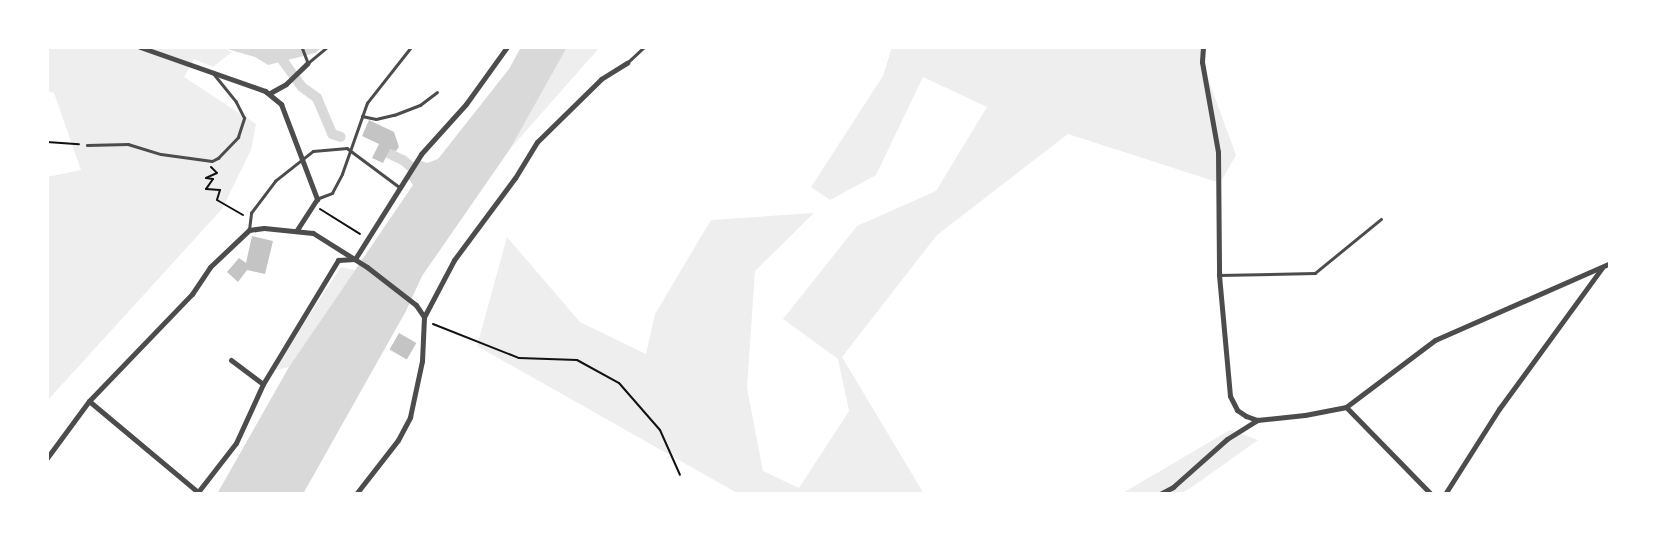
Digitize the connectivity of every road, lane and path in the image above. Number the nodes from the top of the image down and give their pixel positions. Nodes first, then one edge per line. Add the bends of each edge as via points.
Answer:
1 (140, 47) edge
2 (302, 47) edge
3 (327, 47) edge
4 (411, 47) edge
5 (508, 47) edge
6 (644, 47) edge
7 (1203, 47) edge
8 (306, 61) junction
9 (627, 63) joint
10 (214, 75) junction
11 (437, 92) dead end
12 (270, 93) junction
13 (362, 116) junction
14 (47, 142) edge
15 (87, 145) joint
16 (301, 158) junction
17 (212, 161) junction
18 (398, 186) junction
19 (315, 202) junction
20 (1381, 219) dead end
21 (249, 230) junction
22 (296, 231) junction
23 (368, 238) junction
24 (355, 259) junction
25 (1610, 263) edge
26 (1602, 268) junction
27 (1219, 275) junction
28 (424, 317) junction
29 (232, 359) dead end
30 (263, 384) junction
31 (89, 401) junction
32 (1346, 407) junction
33 (1257, 420) junction
34 (47, 458) edge
35 (680, 475) dead end
36 (356, 494) edge
37 (1160, 494) edge
38 (1431, 494) edge
39 (1445, 494) edge

1 - 10 street
2 - 8 lane
3 - 8 lane
4 - 13 lane
5 - 18 street
6 - 9 lane
7 - 27 street via 1217,152
8 - 12 street via 300,72
9 - 28 street via 601,79 537,142 454,260
10 - 12 street
10 - 17 lane via 244,118 238,137
11 - 13 lane via 394,115
12 - 16 street via 281,104
13 - 19 lane via 332,193
14 - 15 path
15 - 17 lane via 128,144
16 - 18 lane via 313,151 347,148
16 - 19 street
16 - 21 lane via 275,181 251,213
17 - 21 path via 211,168 217,173 206,178 213,179 206,188 220,190 217,200 249,220
18 - 23 street
19 - 22 street
19 - 23 path
20 - 27 lane via 1315,273
21 - 22 street
21 - 31 street via 209,267 192,294
22 - 24 street via 313,233
23 - 24 street
24 - 28 street via 416,305
24 - 30 street via 338,260
25 - 26 street
26 - 32 street via 1434,340
26 - 39 street via 1499,409
27 - 33 street via 1230,396 1237,410
28 - 35 path via 438,328 519,358 577,359 618,383 660,430
28 - 36 street via 422,361 410,416 398,440
29 - 30 street
30 - 31 street via 236,443 198,492
31 - 34 street
32 - 33 street
32 - 38 street
33 - 37 street

